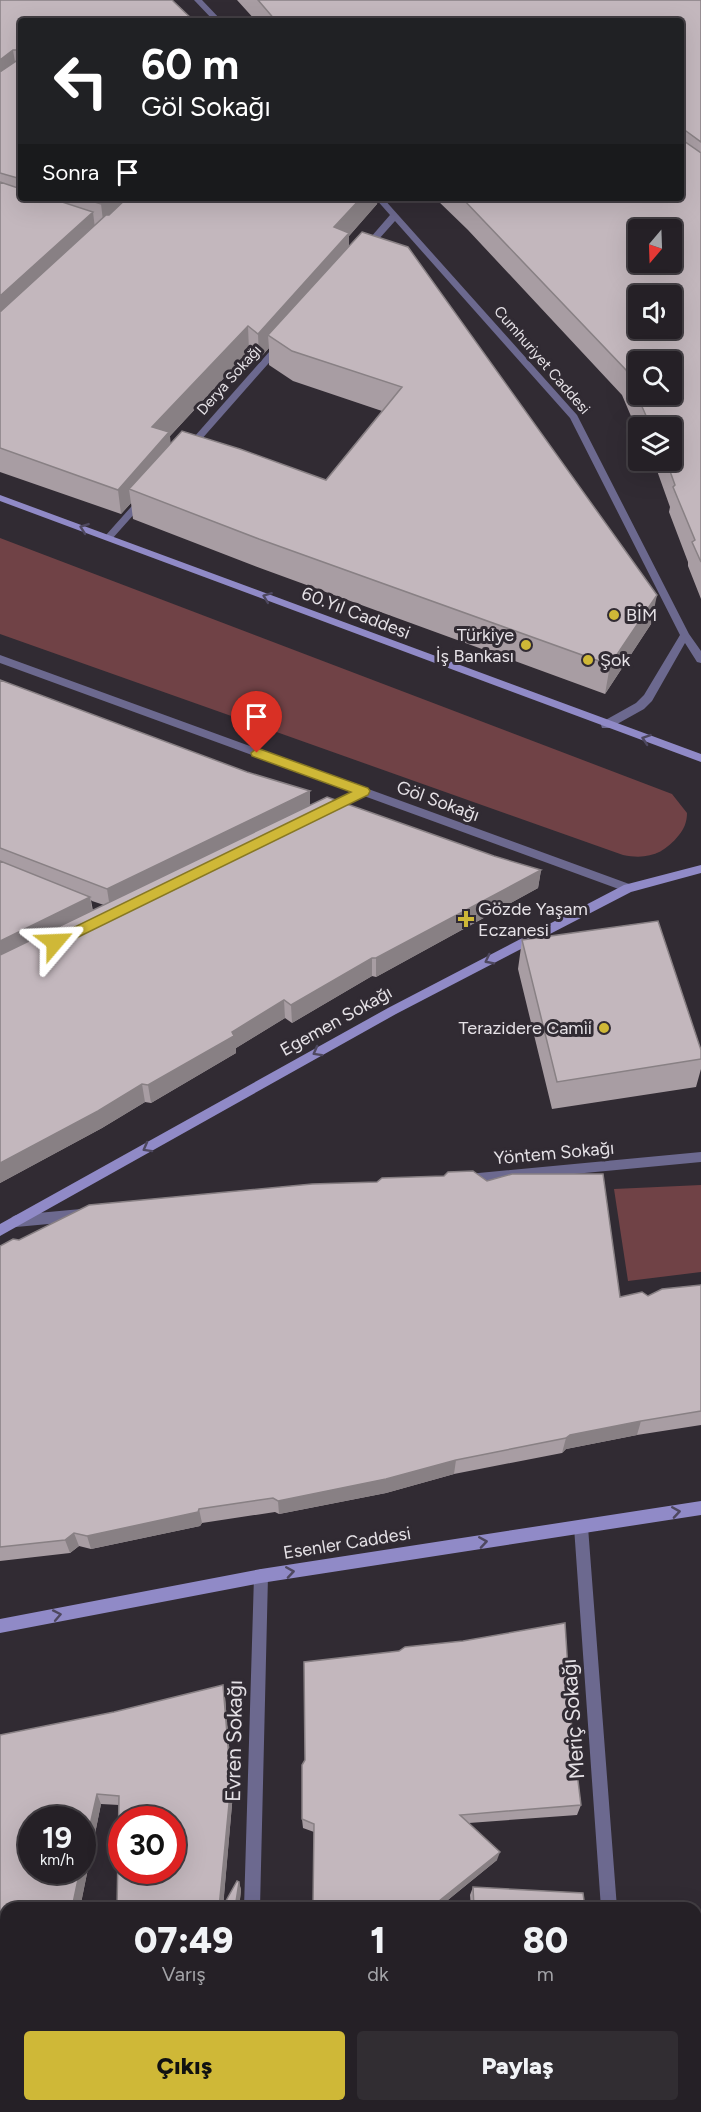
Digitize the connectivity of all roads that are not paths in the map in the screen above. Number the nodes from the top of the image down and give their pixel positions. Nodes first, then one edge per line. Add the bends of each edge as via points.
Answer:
1 (198, 0) edge
2 (215, 18) edge
3 (382, 201) edge
4 (394, 216) junction
5 (363, 252) edge
6 (284, 341) edge
7 (181, 457) edge
8 (149, 493) edge
9 (0, 498) edge
10 (109, 537) junction
11 (685, 635) junction
12 (0, 659) edge
13 (701, 659) edge
14 (606, 725) junction
15 (701, 758) edge
16 (363, 791) junction
17 (321, 812) edge
18 (699, 867) edge
19 (628, 888) junction
20 (701, 1157) edge
21 (453, 1180) edge
22 (99, 1214) edge
23 (16, 1221) junction
24 (0, 1230) edge
25 (701, 1508) edge
26 (581, 1527) junction
27 (261, 1576) junction
28 (0, 1626) edge
29 (252, 1902) edge
30 (609, 1902) edge

1 - 2 street
3 - 4 street, Cumhuriyet Caddesi
4 - 5 street
4 - 11 street, Cumhuriyet Caddesi via 574,417
6 - 7 street, Derya Sokağı
8 - 10 street
10 -> 9 main road, 60.Yıl Caddesi
14 -> 10 main road, 60.Yıl Caddesi
11 - 13 street, Cumhuriyet Caddesi
11 - 14 street via 648,698
12 - 16 street, Göl Sokağı
15 -> 14 main road, 60.Yıl Caddesi
16 - 17 street
16 - 19 street, Göl Sokağı
18 - 19 main road, Egemen Sokağı
19 -> 23 main road, Egemen Sokağı via 392,1011
20 - 21 street, Yöntem Sokağı
22 - 23 street
23 - 24 main road, Egemen Sokağı
26 -> 25 main road, Esenler Caddesi
27 -> 26 main road, Esenler Caddesi
26 - 30 street, Meriç Sokağı
28 -> 27 main road, Esenler Caddesi
27 - 29 street, Evren Sokağı

